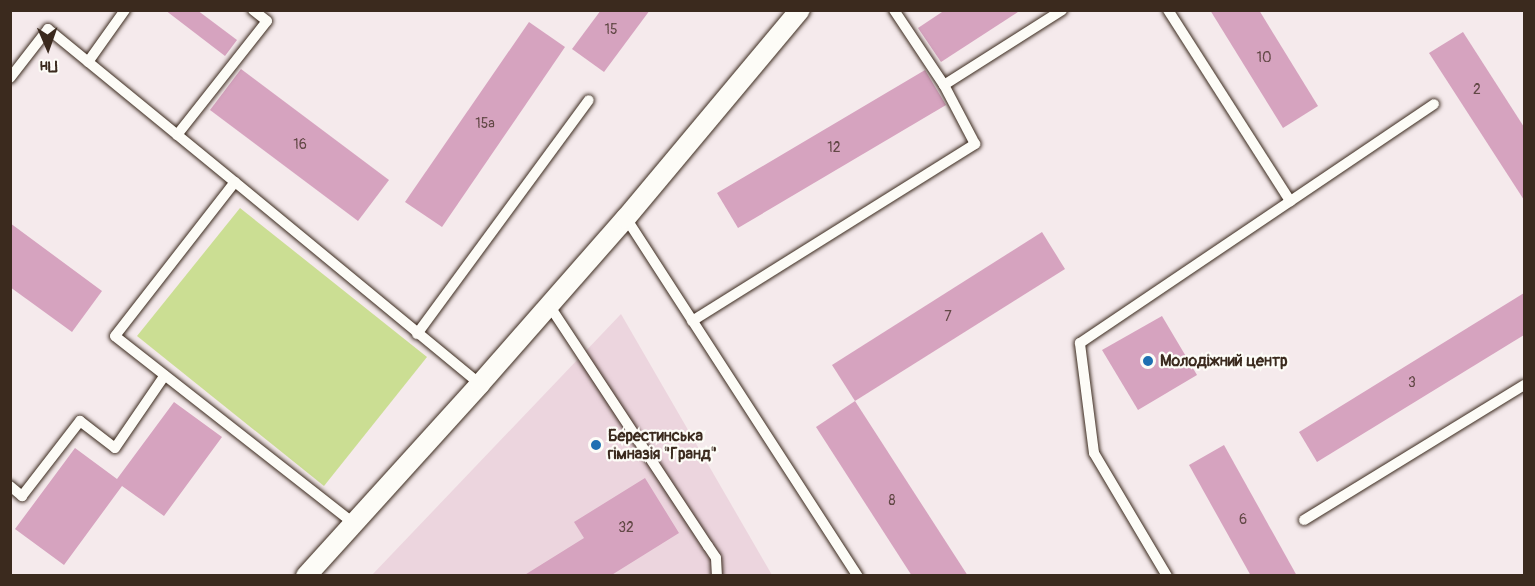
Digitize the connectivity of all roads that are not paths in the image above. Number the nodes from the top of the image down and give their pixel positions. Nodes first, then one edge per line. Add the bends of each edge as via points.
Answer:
1 (125, 10) edge
2 (253, 10) edge
3 (800, 10) edge
4 (894, 10) edge
5 (1062, 10) edge
6 (1168, 10) edge
7 (88, 62) junction
8 (10, 78) edge
9 (944, 85) junction
10 (589, 100) dead end
11 (1434, 104) dead end
12 (177, 135) junction
13 (235, 182) junction
14 (1290, 201) junction
15 (626, 218) junction
16 (549, 305) junction
17 (692, 321) junction
18 (417, 334) junction
19 (165, 375) junction
20 (480, 384) junction
21 (1524, 386) edge
22 (10, 486) edge
23 (1304, 520) dead end
24 (352, 522) junction
25 (316, 572) edge
26 (717, 576) edge
27 (858, 576) edge
28 (1167, 576) edge

1 - 7 lane
2 - 12 lane via 267,21
3 - 15 street
4 - 9 lane
5 - 9 lane
6 - 14 lane
7 - 8 lane via 48,29
7 - 12 lane
9 - 17 lane via 975,144
10 - 18 lane
11 - 14 lane
12 - 13 lane
13 - 18 lane
13 - 19 lane via 116,336
14 - 28 lane via 1080,343 1094,453
15 - 16 street
15 - 17 lane
16 - 20 street
16 - 26 lane via 716,558
17 - 27 lane
18 - 20 lane
19 - 22 lane via 115,448 80,421 22,496
19 - 24 lane
20 - 24 street
21 - 23 lane
24 - 25 street

